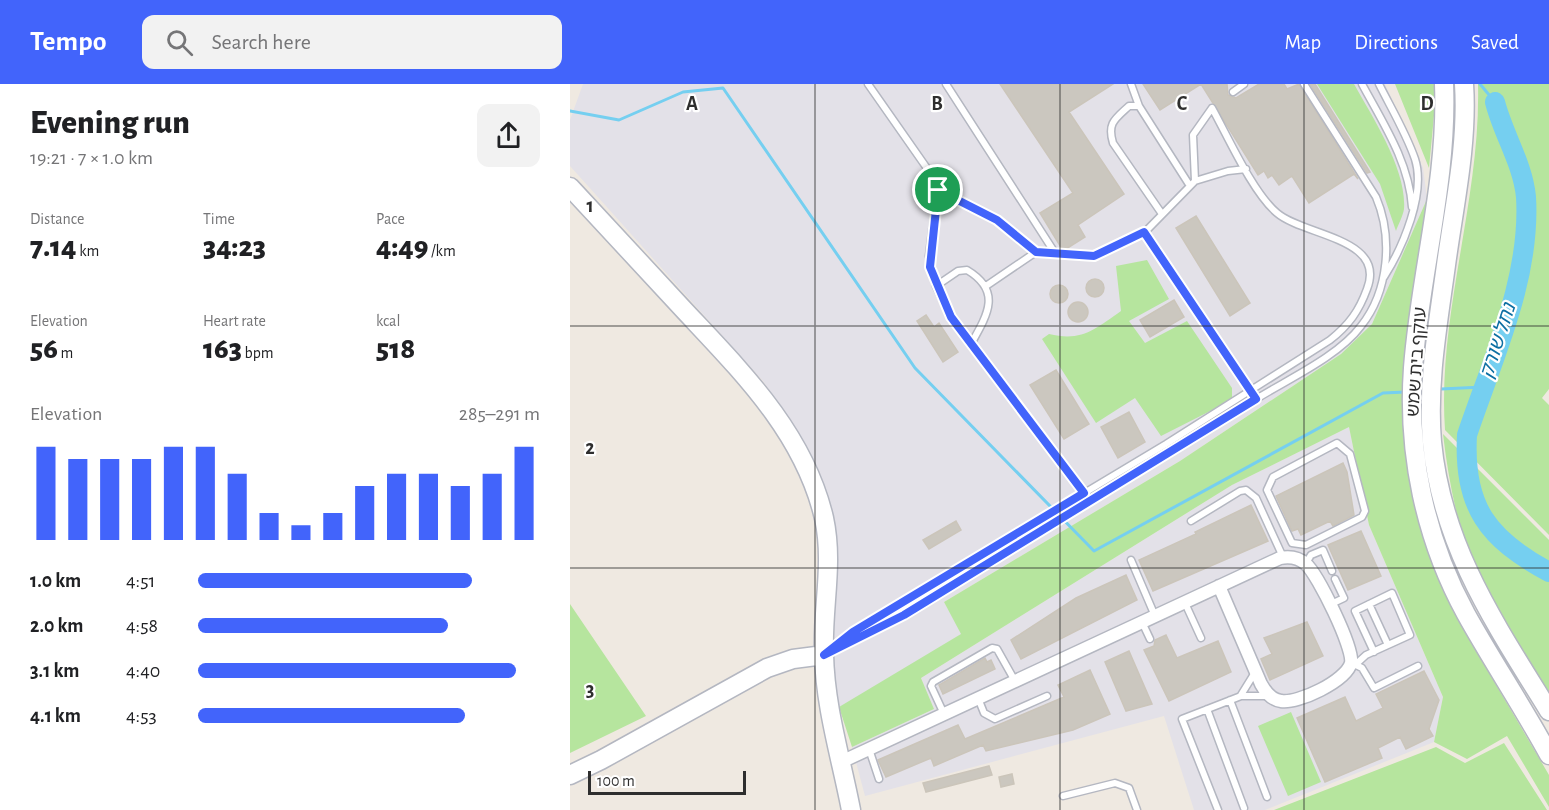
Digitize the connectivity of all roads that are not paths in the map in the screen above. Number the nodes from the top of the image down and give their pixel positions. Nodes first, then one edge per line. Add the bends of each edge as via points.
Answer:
1 (868, 84) edge
2 (946, 84) edge
3 (1131, 84) edge
4 (1244, 84) edge
5 (1304, 84) edge
6 (1362, 84) edge
7 (1379, 84) edge
8 (1444, 84) edge
9 (1464, 84) edge
10 (1233, 92) dead end
11 (1139, 106) junction
12 (1450, 164) junction
13 (1246, 169) junction
14 (1192, 184) junction
15 (570, 187) edge
16 (938, 190) junction
17 (1412, 210) junction
18 (1162, 214) junction
19 (1144, 232) junction
20 (1036, 252) junction
21 (1055, 253) junction
22 (1383, 280) junction
23 (936, 286) junction
24 (986, 286) junction
25 (971, 344) junction
26 (1250, 390) junction
27 (1256, 399) junction
28 (1084, 493) junction
29 (1089, 501) junction
30 (1191, 520) dead end
31 (1292, 543) junction
32 (1288, 557) junction
33 (1131, 560) dead end
34 (1306, 563) junction
35 (1332, 571) dead end
36 (1335, 579) dead end
37 (1219, 586) junction
38 (1185, 602) junction
39 (1369, 604) junction
40 (1329, 605) junction
41 (1155, 616) junction
42 (1142, 622) junction
43 (1201, 638) dead end
44 (1150, 639) dead end
45 (1388, 645) junction
46 (1374, 652) junction
47 (824, 655) junction
48 (1353, 664) junction
49 (1418, 666) dead end
50 (1255, 670) junction
51 (1015, 681) junction
52 (1047, 696) dead end
53 (1241, 696) junction
54 (1271, 697) junction
55 (978, 698) junction
56 (1230, 700) junction
57 (1207, 709) junction
58 (1549, 711) edge
59 (944, 714) junction
60 (869, 749) junction
61 (1549, 755) edge
62 (841, 762) junction
63 (570, 775) edge
64 (879, 779) dead end
65 (1063, 796) dead end
66 (1267, 797) dead end
67 (1244, 808) dead end
68 (851, 810) edge
69 (1137, 810) edge
70 (1218, 810) edge

1 - 16 lane via 931,170
2 - 21 lane
3 - 11 lane
4 - 10 lane
5 - 22 lane via 1384,215
6 - 17 lane via 1411,185
7 - 17 lane via 1415,159 1418,191
8 - 12 main road, עוקף בית שמש
9 - 12 main road, עוקף בית שמש
11 - 14 lane
11 - 18 lane via 1129,106 1110,123 1109,131 1113,143
12 - 58 main road, עוקף בית שמש via 1432,369 1435,464 1446,516 1468,573
12 - 61 main road, עוקף בית שמש via 1413,367 1413,443 1421,494 1438,550 1460,602
13 - 14 lane
13 - 14 lane via 1212,108 1193,135
13 - 26 lane via 1276,213 1353,247 1367,259 1372,276 1358,312 1342,330
14 - 18 lane
15 - 47 main road via 757,388 790,435 811,478 829,548
16 - 20 lane via 997,220
16 - 23 lane via 929,256
17 - 22 lane via 1395,259
18 - 19 lane
19 - 21 lane via 1094,256
19 - 26 lane
20 - 21 lane
20 - 24 lane
22 - 27 lane via 1369,314 1349,339
23 - 24 lane via 958,271 967,270
23 - 25 lane via 951,317
24 - 25 lane via 990,301
25 - 28 lane
26 - 27 lane
26 - 28 lane
27 - 29 lane
28 - 29 lane
28 - 47 lane via 853,632
29 - 47 lane via 904,615
30 - 32 lane via 1246,490 1256,498
31 - 31 lane via 1306,545 1362,517 1365,511 1350,454 1337,443 1268,483 1267,490
31 - 32 lane
32 - 34 street
32 - 37 street
33 - 41 lane
34 - 35 lane via 1311,555 1323,550
34 - 40 street
36 - 40 lane via 1344,598
37 - 38 street
37 - 50 street
38 - 41 street
38 - 43 lane
39 - 45 lane
39 - 45 lane via 1392,593 1410,635
39 - 46 lane via 1355,611
40 - 48 street via 1350,647
41 - 42 street
42 - 44 lane
42 - 51 street
45 - 46 lane
46 - 48 lane
47 - 62 main road
47 - 63 main road via 767,668
48 - 49 lane via 1362,668 1374,688
48 - 54 street via 1340,679 1291,702
50 - 53 lane
50 - 54 street
51 - 55 street
51 - 59 lane via 1002,655 992,648 933,682 931,686
52 - 55 lane via 995,719 984,713
53 - 54 lane
53 - 56 lane
55 - 59 street
56 - 57 lane
56 - 66 lane
57 - 67 lane
57 - 70 lane via 1182,719
59 - 60 street
60 - 62 street
60 - 64 lane
62 - 68 main road
65 - 69 lane via 1115,783 1129,788

